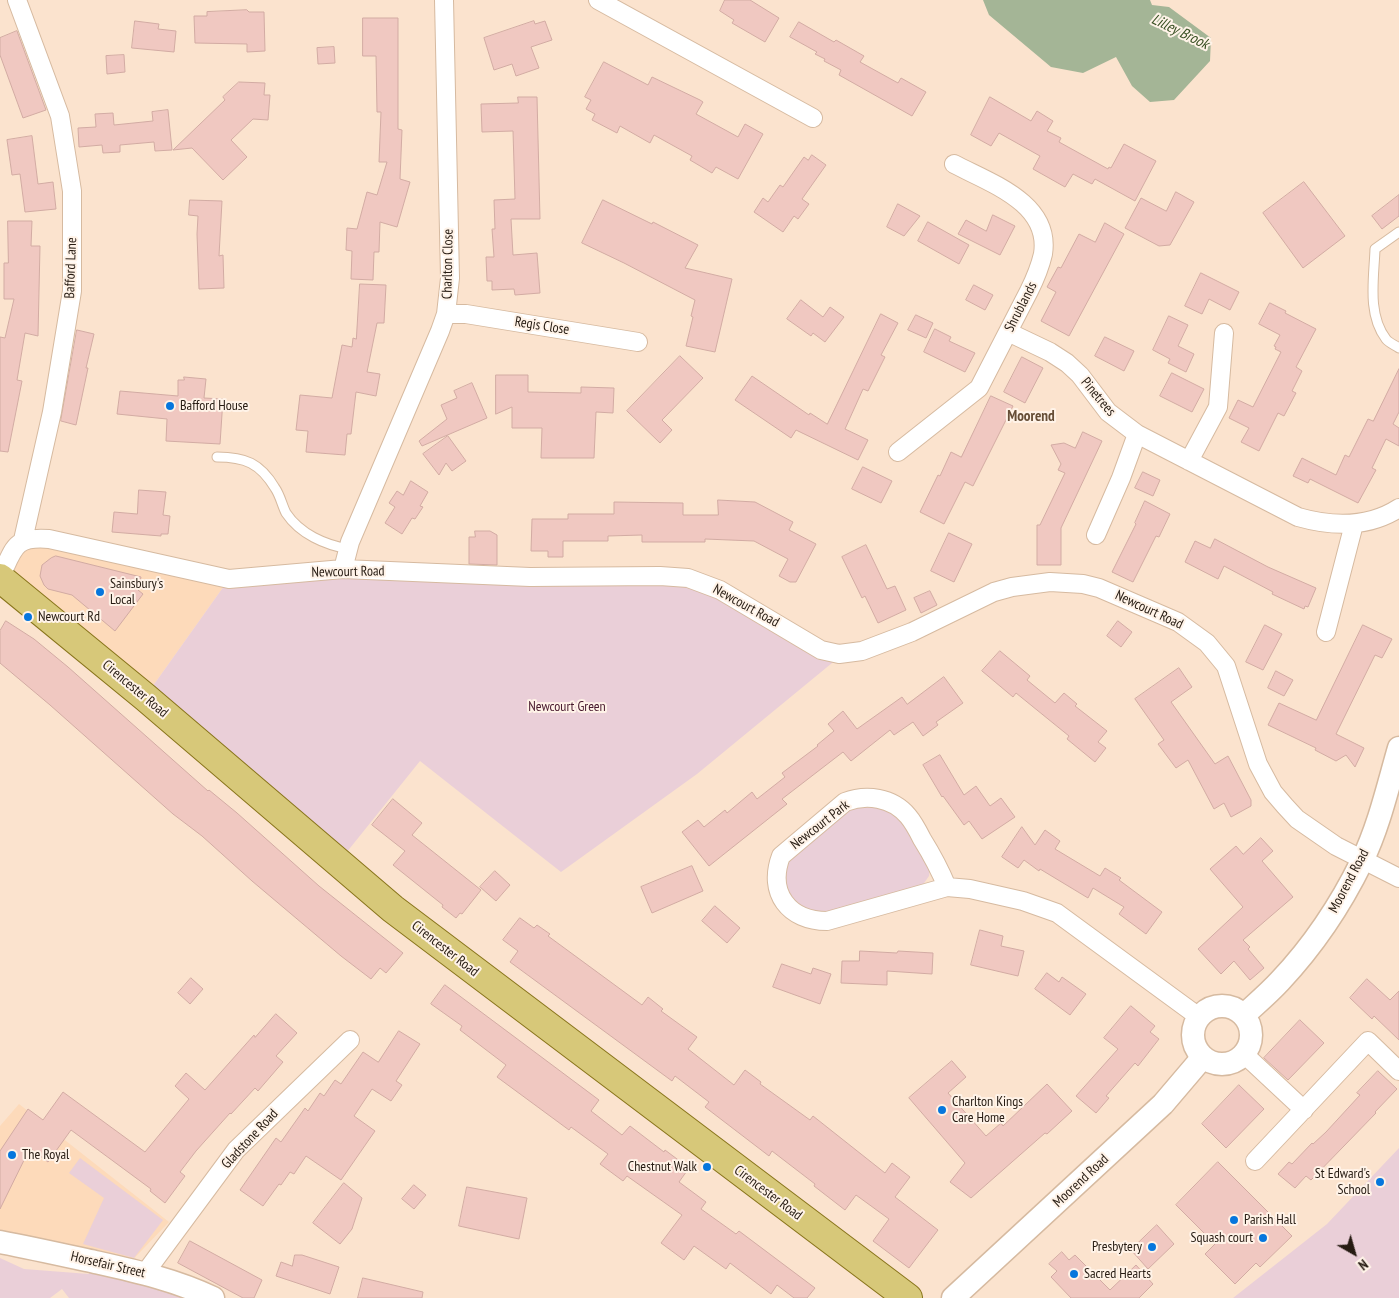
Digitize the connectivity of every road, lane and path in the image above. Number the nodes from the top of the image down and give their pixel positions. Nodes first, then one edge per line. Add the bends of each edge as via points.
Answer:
1 (17, 0) edge
2 (444, 0) edge
3 (598, 0) edge
4 (813, 118) dead end
5 (954, 164) dead end
6 (1399, 232) edge
7 (446, 314) junction
8 (1008, 332) junction
9 (1224, 333) dead end
10 (638, 342) dead end
11 (1399, 348) edge
12 (1137, 434) junction
13 (898, 452) dead end
14 (217, 457) dead end
15 (1189, 461) junction
16 (1399, 508) edge
17 (1354, 524) junction
18 (1096, 536) dead end
19 (22, 540) junction
20 (348, 549) junction
21 (344, 569) junction
22 (0, 578) edge
23 (1326, 632) dead end
24 (1399, 748) edge
25 (1362, 860) junction
26 (1399, 878) edge
27 (947, 887) junction
28 (1244, 1015) junction
29 (1199, 1017) junction
30 (350, 1040) dead end
31 (1244, 1054) junction
32 (1202, 1057) junction
33 (1399, 1071) edge
34 (1304, 1110) junction
35 (1255, 1161) dead end
36 (0, 1242) edge
37 (145, 1273) junction
38 (213, 1298) edge
39 (908, 1298) edge
40 (953, 1298) edge

1 - 19 street, Bafford Lane via 60,116 72,191 72,291 52,412
2 - 7 street, Charlton Close via 450,278
3 - 4 street
5 - 8 street, Shrublands via 1018,199 1033,212 1042,230 1043,254 1036,276
6 - 11 lane via 1375,249 1373,295 1380,328 1387,340
7 - 10 street, Regis Close via 466,314
7 - 20 street, Charlton Close
8 - 12 street, Pinetrees via 1067,363 1108,412
8 - 13 street, Shrublands via 979,388
9 - 15 street via 1218,406
12 - 15 street, Pinetrees
12 - 18 street
14 - 20 lane via 234,457 258,466 275,488 286,513 299,526 320,541
15 - 17 street, Pinetrees via 1298,517 1335,525
16 - 17 street, Pinetrees via 1379,518
17 - 23 street
19 - 21 street, Newcourt Road via 49,539 229,579
19 - 22 street
20 - 21 street, Charlton Close
21 - 25 street, Newcourt Road via 530,577 688,578 720,590 821,650 838,654 862,651 912,632 1012,586 1050,582 1100,588 1178,622 1207,643 1226,666 1258,764 1273,792 1297,818
22 - 39 main road, Cirencester Road via 401,915
24 - 25 street, Moorend Road via 1385,799
25 - 26 street, Newcourt Road
25 - 28 street, Moorend Road via 1302,956 1280,982
27 - 27 street, Newcourt Park via 827,921 816,921 800,916 787,906 780,896 776,876 781,856 845,802 855,798 874,798 892,803 907,815 938,865
27 - 29 street, Newcourt Park via 1023,901 1057,913
28 - 29 street via 1221,1006 1205,1011
28 - 31 street via 1251,1030 1249,1047
29 - 32 street via 1193,1033
30 - 37 street, Gladstone Road via 236,1150
31 - 32 street via 1232,1063 1224,1064
31 - 34 street
32 - 40 street, Moorend Road via 1163,1104
33 - 34 street via 1368,1041
34 - 35 street
36 - 37 street, Horsefair Street
37 - 38 street, Horsefair Street

